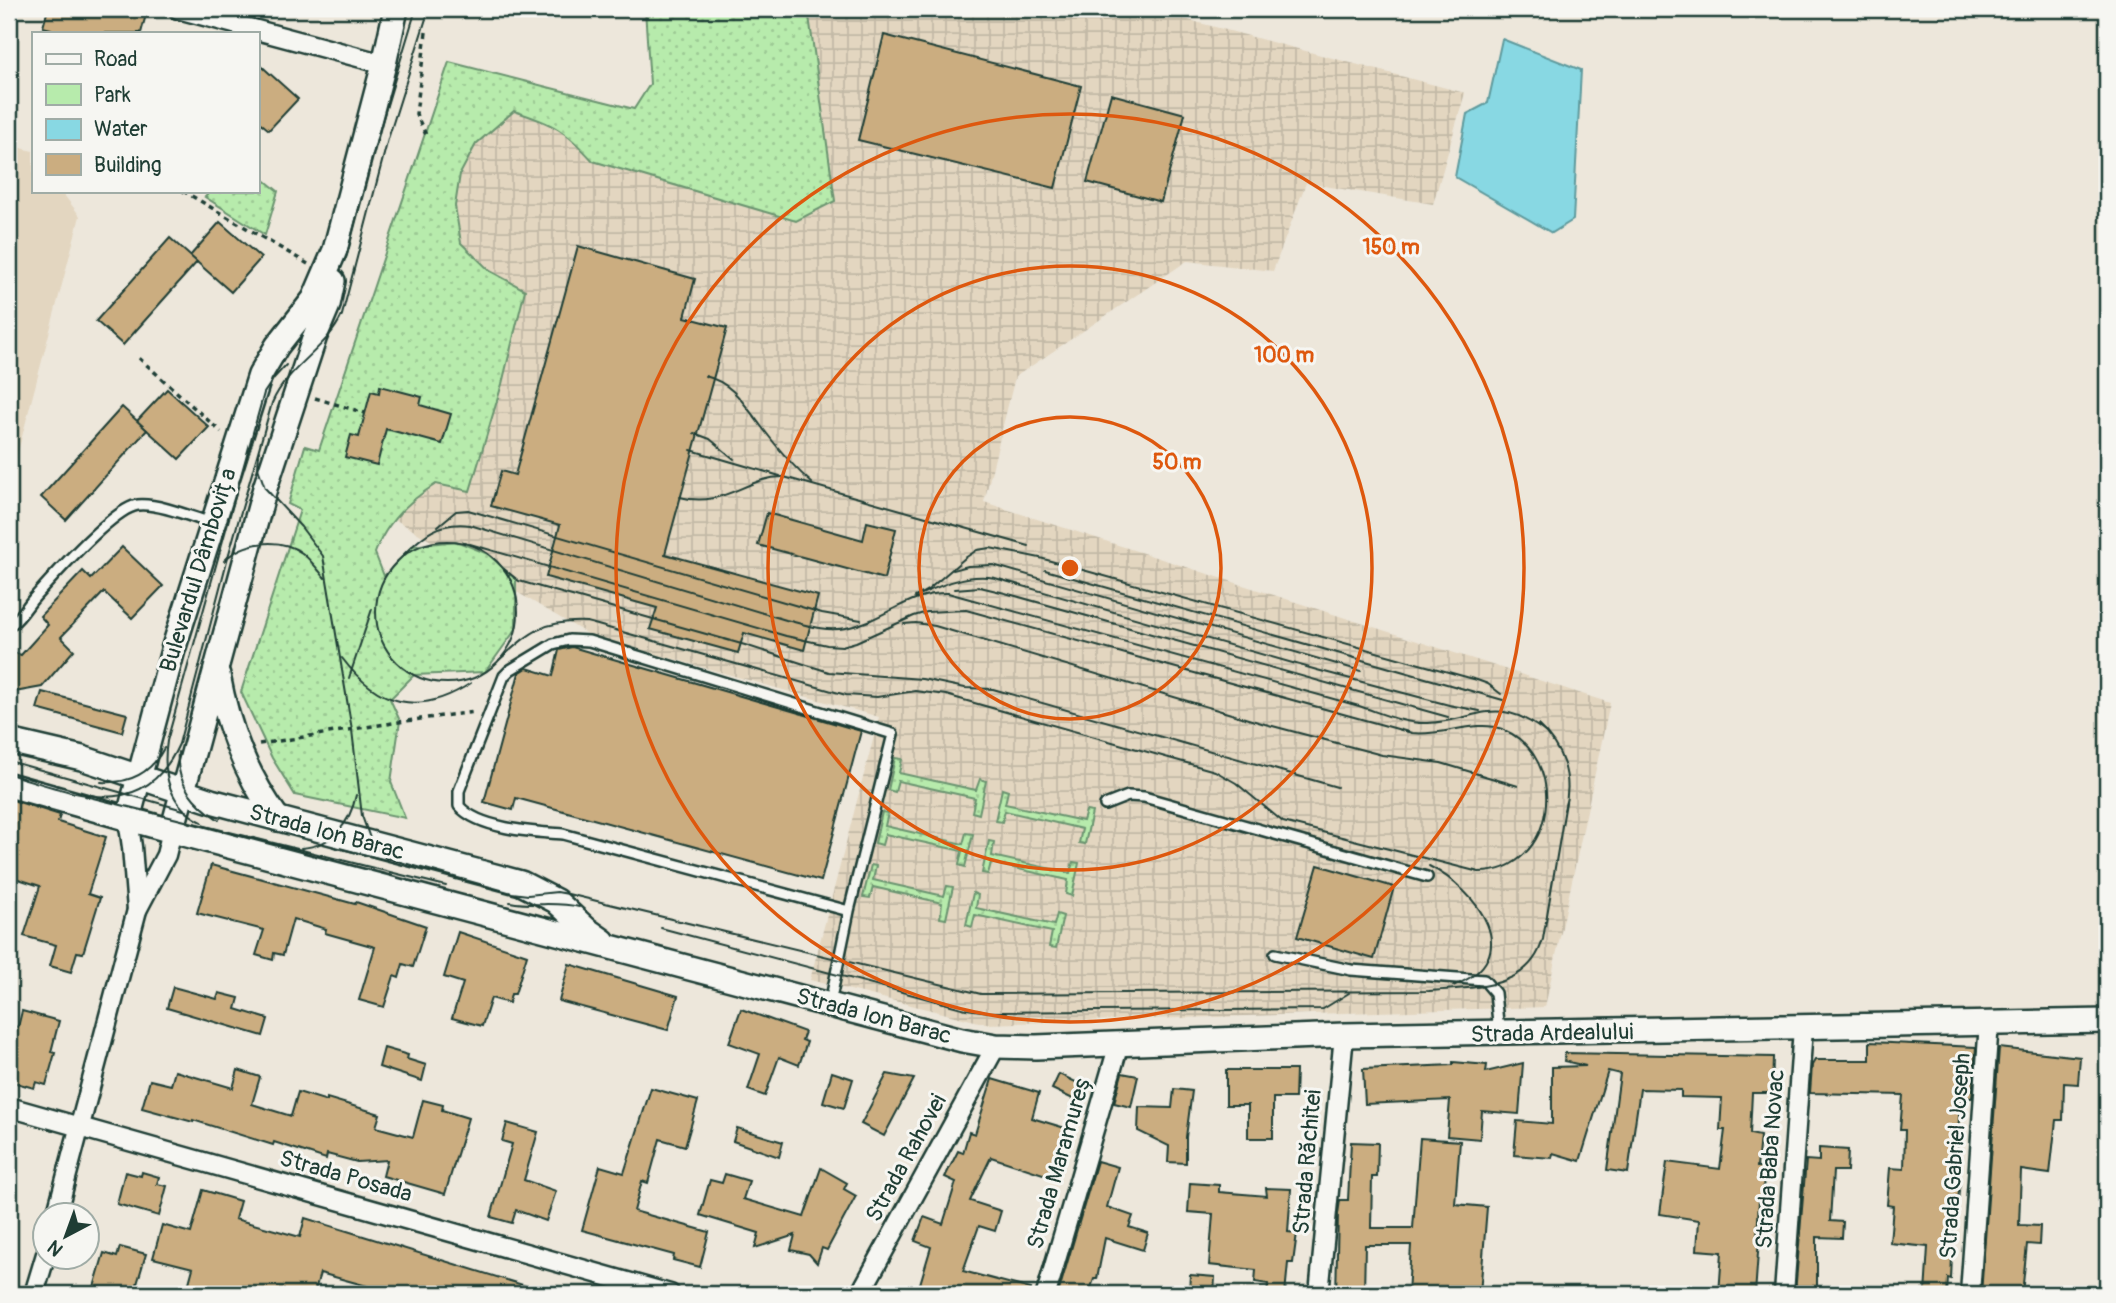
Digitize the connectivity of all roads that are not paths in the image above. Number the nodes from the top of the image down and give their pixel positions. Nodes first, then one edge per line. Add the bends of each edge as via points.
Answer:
1 (178, 9) edge
2 (396, 9) edge
3 (384, 64) junction
4 (335, 250) junction
5 (213, 523) junction
6 (9, 622) edge
7 (216, 670) junction
8 (9, 741) edge
9 (139, 776) junction
10 (9, 785) edge
11 (183, 792) junction
12 (1105, 805) dead end
13 (128, 819) junction
14 (278, 819) junction
15 (172, 831) junction
16 (1427, 877) dead end
17 (137, 910) junction
18 (849, 911) junction
19 (631, 951) junction
20 (1275, 954) dead end
21 (829, 1004) junction
22 (2107, 1021) edge
23 (1989, 1022) junction
24 (1803, 1028) junction
25 (1499, 1034) junction
26 (1344, 1035) junction
27 (1119, 1044) junction
28 (996, 1046) junction
29 (9, 1107) edge
30 (81, 1126) junction
31 (60, 1202) edge
32 (41, 1272) edge
33 (34, 1294) edge
34 (670, 1294) edge
35 (860, 1294) edge
36 (1046, 1294) edge
37 (1319, 1294) edge
38 (1784, 1294) edge
39 (1970, 1294) edge

1 - 3 street
2 - 3 street, Bulevardul Dâmbovița
3 - 4 street, Bulevardul Dâmbovița
4 - 5 street, Bulevardul Dâmbovița via 314,299 260,375
4 - 7 street, Bulevardul Dâmbovița via 332,289 265,488
5 - 6 lane via 142,505 132,507 84,545 22,616
5 - 9 street, Bulevardul Dâmbovița
7 - 11 street, Bulevardul Dâmbovița
7 - 14 street via 225,713 249,775
8 - 9 street, Strada Ion Barac
9 - 11 street, Strada Ion Barac
9 - 13 street, Bulevardul Dâmbovița
10 - 13 street, Strada Ion Barac
11 - 14 street, Strada Ion Barac
11 - 15 street, Bulevardul Dâmbovița
12 - 16 lane via 1128,796 1144,797
13 - 15 street, Strada Ion Barac
13 - 17 street, Bulevardul Dâmbovița
14 - 19 street, Strada Ion Barac via 522,883 560,903 596,936
15 - 17 street, Bulevardul Dâmbovița via 166,855
15 - 19 street, Strada Ion Barac
17 - 30 street, Bulevardul Dâmbovița
18 - 18 lane via 893,734 589,641 553,644 504,676 459,791 459,806 467,815 518,830 563,834
18 - 21 lane
19 - 21 street, Strada Ion Barac
20 - 25 lane via 1351,970 1484,980 1495,993
21 - 28 street, Strada Ion Barac
22 - 23 street, Strada Ardealului
23 - 24 street, Strada Ardealului
23 - 39 street, Strada Gabriel Joseph
24 - 25 street, Strada Ardealului
24 - 38 street, Strada Baba Novac
25 - 26 street, Strada Ardealului
26 - 27 street, Strada Ardealului
26 - 37 street, Strada Răchitei
27 - 28 street, Strada Ardealului
27 - 36 street, Strada Maramureș
28 - 35 street, Strada Rahovei
29 - 30 street, Strada Posada
30 - 31 street, Bulevardul Dâmbovița
30 - 34 street, Strada Posada
32 - 33 street

